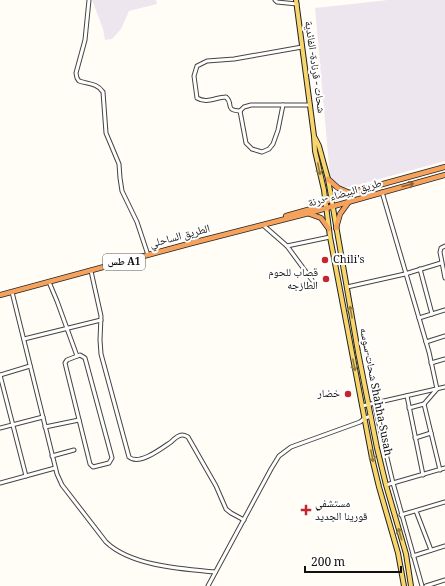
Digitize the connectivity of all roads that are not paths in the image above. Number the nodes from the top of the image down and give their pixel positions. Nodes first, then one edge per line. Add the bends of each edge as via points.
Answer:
1 (88, 0) edge
2 (275, 0) edge
3 (297, 2) edge
4 (302, 47) junction
5 (283, 105) junction
6 (310, 105) junction
7 (240, 111) junction
8 (314, 136) junction
9 (445, 167) edge
10 (445, 175) edge
11 (328, 179) junction
12 (382, 192) junction
13 (350, 193) junction
14 (332, 199) junction
15 (325, 202) junction
16 (350, 202) junction
17 (333, 207) junction
18 (326, 208) junction
19 (309, 213) junction
20 (263, 225) junction
21 (249, 228) junction
22 (336, 228) junction
23 (329, 229) junction
24 (330, 237) junction
25 (287, 246) junction
26 (445, 246) edge
27 (148, 255) junction
28 (441, 263) junction
29 (420, 270) junction
30 (91, 271) junction
31 (405, 274) junction
32 (445, 278) edge
33 (312, 280) dead end
34 (49, 282) junction
35 (346, 287) junction
36 (12, 292) junction
37 (0, 295) edge
38 (445, 310) edge
39 (432, 314) junction
40 (418, 318) junction
41 (101, 320) junction
42 (67, 328) junction
43 (445, 336) edge
44 (24, 339) junction
45 (426, 342) junction
46 (77, 356) junction
47 (445, 359) edge
48 (431, 363) junction
49 (30, 366) junction
50 (0, 375) edge
51 (445, 387) edge
52 (437, 389) junction
53 (407, 396) junction
54 (374, 403) junction
55 (369, 404) junction
56 (424, 404) junction
57 (362, 406) junction
58 (409, 408) junction
59 (370, 416) junction
60 (43, 417) junction
61 (365, 418) junction
62 (79, 420) junction
63 (13, 424) junction
64 (45, 427) junction
65 (0, 428) edge
66 (431, 433) junction
67 (415, 438) junction
68 (74, 450) dead end
69 (52, 456) junction
70 (55, 468) junction
71 (445, 468) edge
72 (440, 470) junction
73 (423, 475) junction
74 (26, 476) junction
75 (0, 483) edge
76 (393, 484) junction
77 (386, 485) junction
78 (445, 502) edge
79 (416, 511) junction
80 (401, 515) junction
81 (244, 520) junction
82 (445, 546) edge
83 (431, 550) junction
84 (413, 556) junction
85 (215, 572) junction
86 (445, 580) edge
87 (208, 586) edge
88 (404, 586) edge
89 (411, 586) edge
90 (422, 586) edge
91 (426, 586) edge

1 - 27 street via 86,33 77,78 79,81 96,85 103,92 106,133 119,164 122,191 137,222
2 - 3 street
3 - 4 main road, شحات - قرنادة- الفائدية
4 - 6 main road, شحات - قرنادة- الفائدية
4 - 7 street via 207,61 197,66 194,76 197,98 208,100 226,97 230,109
5 - 6 street
5 - 7 street via 251,105
5 - 7 street via 273,144 262,152 252,149 246,143
6 - 8 main road, شحات - قرنادة- الفائدية
8 - 11 main road, شحات-سوسه Shahha-Susah
8 -> 15 main road, شحات-سوسه Shahha-Susah
9 - 13 highway, طريق البيضاء -درنة
12 -> 10 highway, طريق البيضاء -درنة / طس A1
11 - 13 highway via 338,188
11 - 14 main road, شحات-سوسه Shahha-Susah
12 - 16 highway, طريق البيضاء -درنة / طس A1
12 - 31 street
13 - 14 highway, طريق البيضاء -درنة
14 - 15 highway, طريق البيضاء -درنة
14 - 17 main road, شحات-سوسه Shahha-Susah
15 - 18 main road, شحات-سوسه Shahha-Susah
15 - 21 highway, طريق البيضاء -درنة via 311,209
16 - 17 highway, طريق البيضاء -درنة / طس A1
16 - 22 highway via 340,214
17 - 18 highway, طريق البيضاء -درنة / طس A1
17 - 22 main road, شحات-سوسه Shahha-Susah
18 - 19 highway, طريق البيضاء -درنة / طس A1
18 - 23 main road, شحات-سوسه Shahha-Susah
19 - 20 highway, طريق البيضاء -درنة / طس A1
19 - 23 highway via 321,218
20 - 21 highway, طريق البيضاء -درنة / طس A1
20 - 25 street
21 - 27 highway, الطريق الساحلي / طس A1
22 - 35 main road, شحات-سوسه Shahha-Susah
23 - 24 main road, شحات-سوسه Shahha-Susah
24 - 25 street
24 -> 57 main road, شحات-سوسه Shahha-Susah
25 - 33 street
26 - 28 street via 440,250
27 - 30 highway, الطريق الساحلي / طس A1
28 - 29 street
28 - 32 street
29 - 31 street
29 - 39 street
30 - 34 highway, الطريق الساحلي / طس A1
30 - 41 street
31 - 35 street
31 - 40 street
34 - 36 highway, الطريق الساحلي / طس A1
34 - 42 street
55 -> 35 main road, شحات-سوسه Shahha-Susah
36 - 37 highway, الطريق الساحلي / طس A1
36 - 44 street
38 - 39 street
39 - 40 street
40 - 45 street
41 - 42 street
41 - 81 street via 101,354 129,457 139,460 180,436 187,436 216,486 224,507
42 - 44 street
42 - 46 street
43 - 45 street
44 - 49 street
45 - 48 street
46 - 62 street via 65,363
46 - 62 street via 85,358 112,460 110,463 96,467 91,465
47 - 48 street
48 - 52 street
49 - 50 street
49 - 60 street
50 - 63 street
51 - 52 street
52 - 53 street
52 - 56 street
53 - 54 street
53 - 58 street
54 - 55 street
54 - 76 street
55 - 57 street
55 - 59 main road, شحات-سوسه Shahha-Susah
56 - 58 street
56 - 66 street
57 - 61 main road, شحات-سوسه Shahha-Susah
58 - 67 street
59 - 61 street
59 - 77 main road, شحات-سوسه Shahha-Susah
60 - 63 street
60 - 64 street
61 - 81 street via 283,452
61 -> 88 main road, شحات-سوسه Shahha-Susah via 375,471 398,553
62 - 64 street
63 - 65 street
63 - 74 street
64 - 69 street
66 - 67 street
66 - 72 street
67 - 73 street
68 - 69 street
69 - 70 street
70 - 74 street
70 - 85 street via 62,485 106,542 115,549 149,563
71 - 72 street
72 - 73 street
73 - 76 street
74 - 75 street
76 - 77 street
76 - 80 street
89 -> 77 main road, شحات-سوسه Shahha-Susah via 406,554
78 - 79 street
79 - 80 street
79 - 83 street
80 - 84 street
81 - 85 street
82 - 83 street
83 - 84 street
84 - 90 street
85 - 87 street
86 - 91 street

